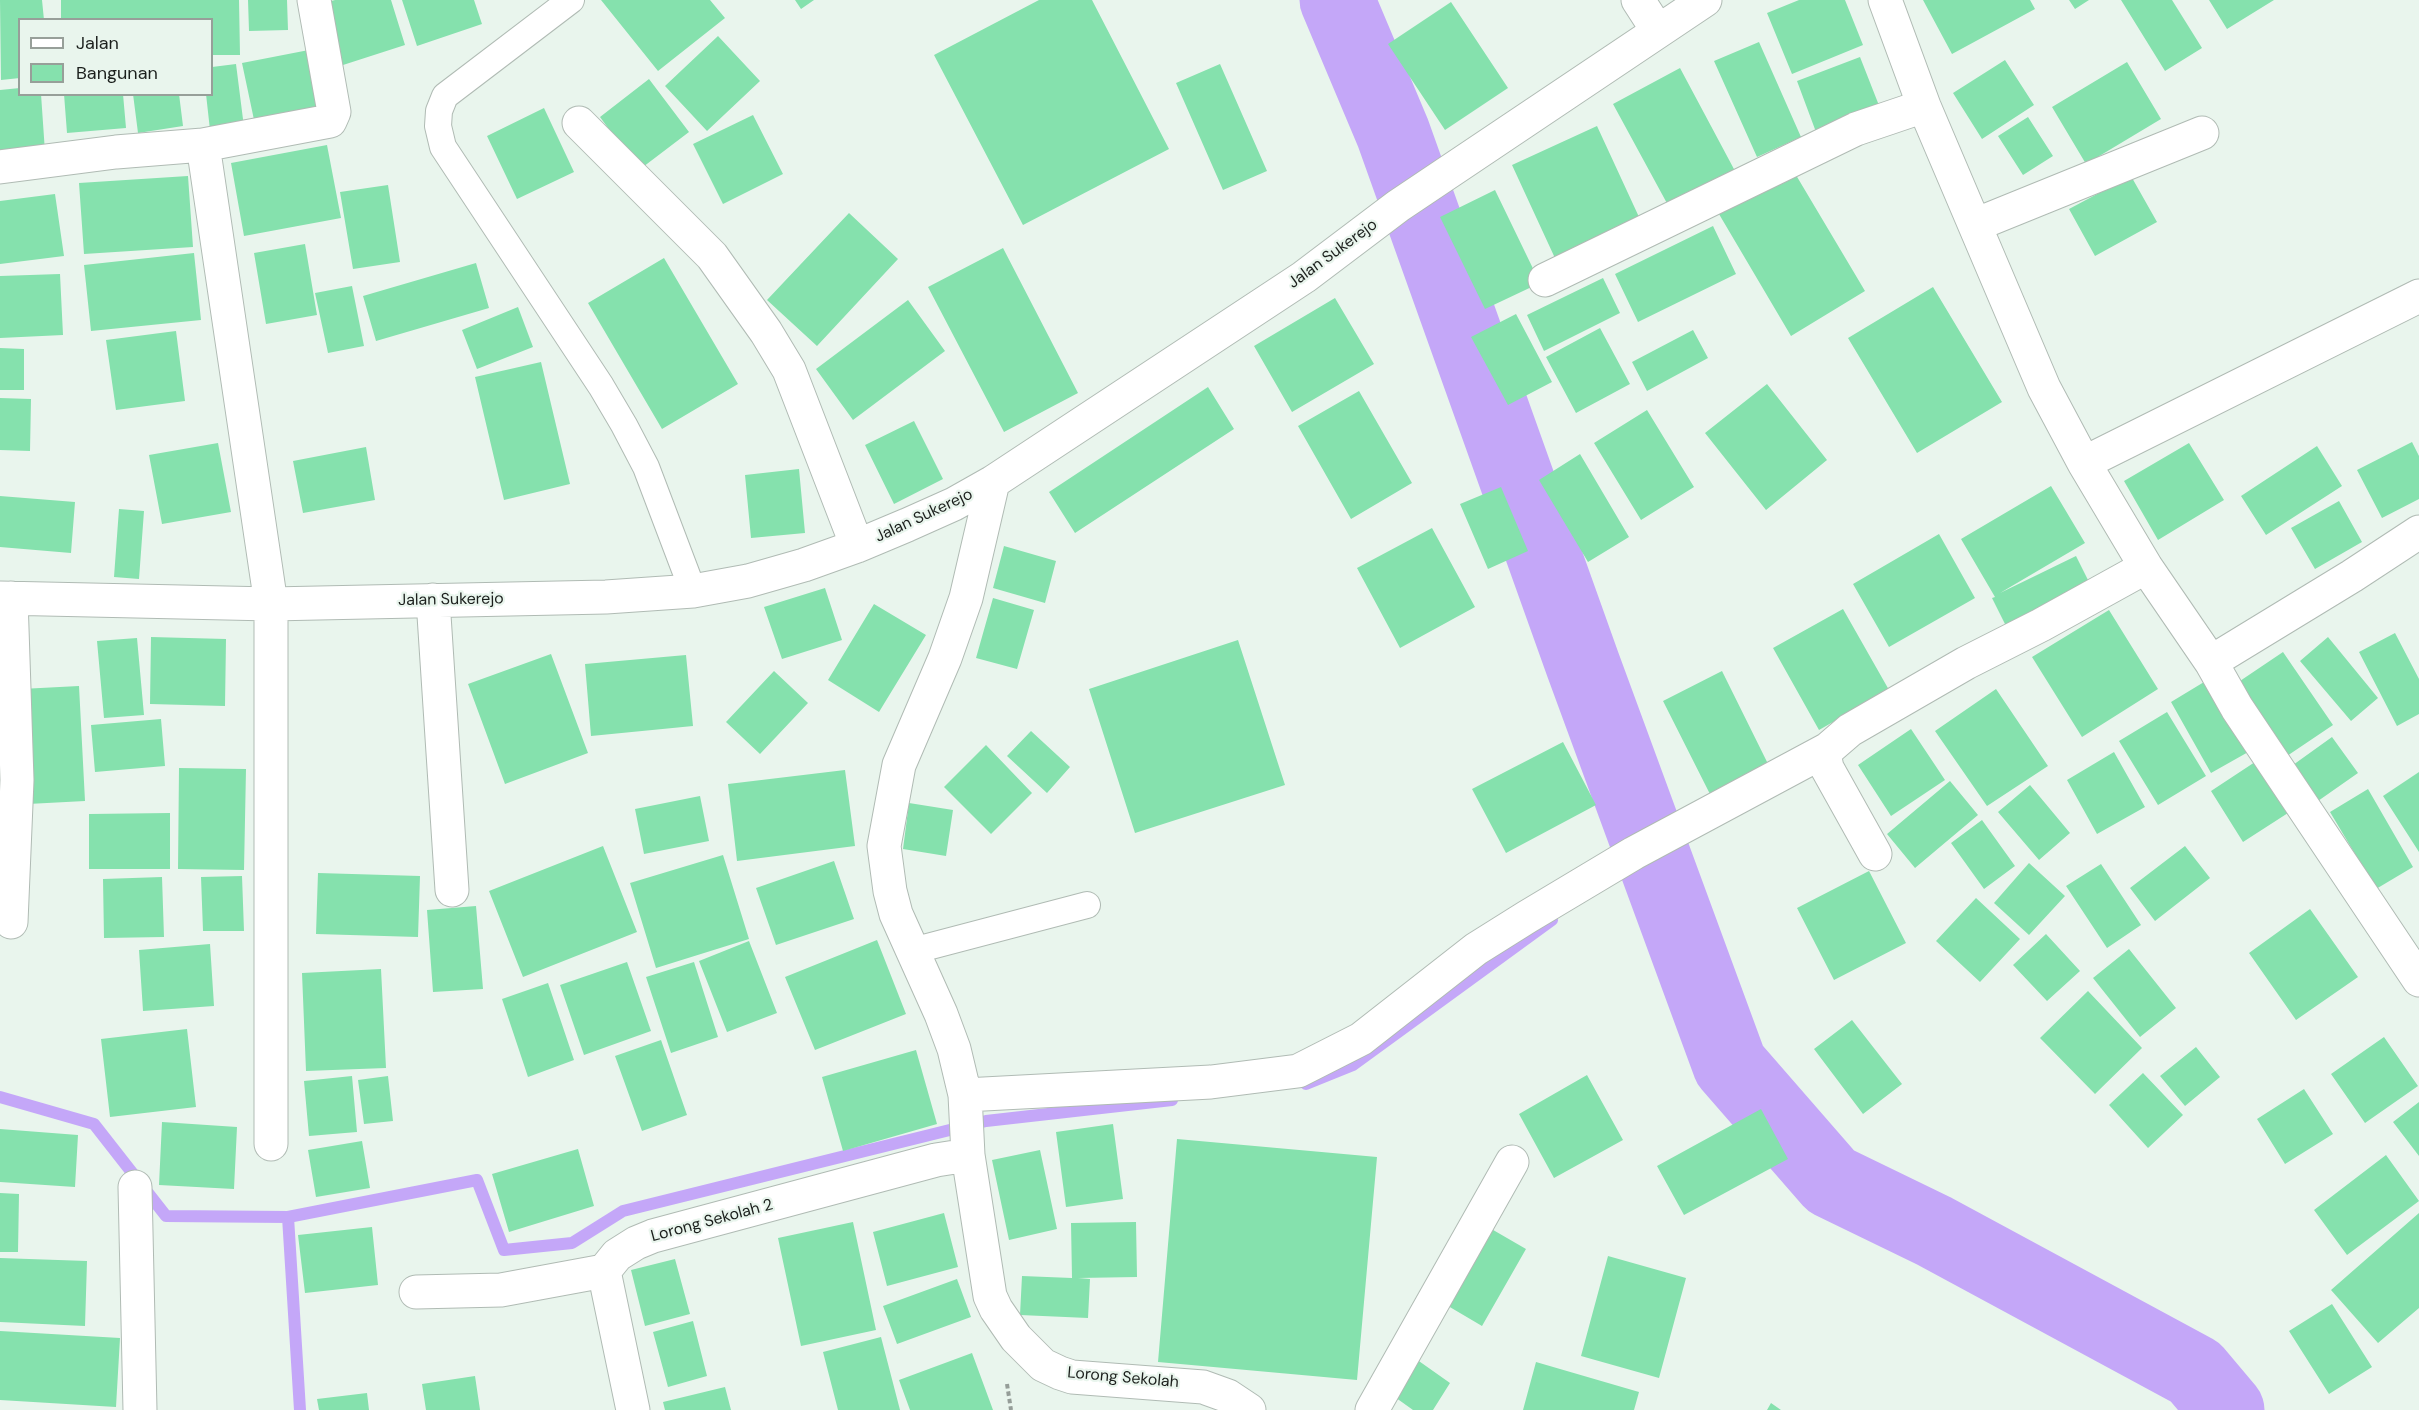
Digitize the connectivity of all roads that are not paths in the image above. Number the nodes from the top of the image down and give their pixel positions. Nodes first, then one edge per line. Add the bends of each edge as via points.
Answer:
1 (314, 0) edge
2 (571, 0) edge
3 (1638, 0) edge
4 (1705, 0) edge
5 (1885, 0) edge
6 (1659, 31) junction
7 (1924, 106) junction
8 (579, 123) dead end
9 (2202, 133) dead end
10 (203, 145) junction
11 (0, 167) edge
12 (1975, 225) junction
13 (1545, 280) dead end
14 (2419, 296) edge
15 (2084, 463) junction
16 (993, 482) junction
17 (2419, 532) edge
18 (857, 546) junction
19 (2146, 567) junction
20 (693, 591) junction
21 (6, 598) edge
22 (433, 600) junction
23 (272, 604) junction
24 (2211, 662) junction
25 (1828, 749) junction
26 (1875, 854) dead end
27 (452, 891) dead end
28 (1087, 905) dead end
29 (11, 922) dead end
30 (912, 951) junction
31 (2419, 980) edge
32 (965, 1101) junction
33 (271, 1144) dead end
34 (967, 1150) junction
35 (1512, 1162) dead end
36 (135, 1187) dead end
37 (604, 1271) junction
38 (416, 1292) dead end
39 (140, 1410) edge
40 (633, 1410) edge
41 (1249, 1410) edge
42 (1372, 1410) edge

1 - 10 street via 334,112 332,119 325,124
2 - 20 lane via 445,96 438,126 443,147 624,425 646,467
3 - 6 street
4 - 6 street, Jalan Sukerejo
5 - 7 street
6 - 16 street, Jalan Sukerejo via 1398,206 1304,277
7 - 12 street
7 - 13 street via 1856,129
8 - 18 street via 712,256 766,332 789,370
9 - 12 street
10 - 11 street
10 - 23 street
12 - 15 street via 2044,388
14 - 15 street
15 - 19 street
16 - 18 street, Jalan Sukerejo via 954,504
16 - 30 street, Lorong Sekolah via 966,598 899,765 884,846 896,914
17 - 24 street
18 - 20 street, Jalan Sukerejo via 748,581
19 - 24 street
19 - 25 street via 1966,663 1850,730
20 - 22 street, Jalan Sukerejo
21 - 23 street, Jalan Sukerejo
21 - 29 street via 17,780
22 - 23 street, Jalan Sukerejo
22 - 27 street
23 - 33 street
24 - 31 street via 2237,708
25 - 26 street via 1827,768
25 - 32 street via 1634,853 1476,949 1361,1039 1298,1071 1211,1082
28 - 30 lane
30 - 32 street, Lorong Sekolah via 951,1040
32 - 34 street, Lorong Sekolah
34 - 37 street, Lorong Sekolah 2 via 653,1236 617,1255
34 - 41 street, Lorong Sekolah via 990,1296 1006,1325 1030,1354 1072,1377 1195,1385 1216,1391
35 - 42 street
36 - 39 street
37 - 38 street via 513,1289
37 - 40 street

